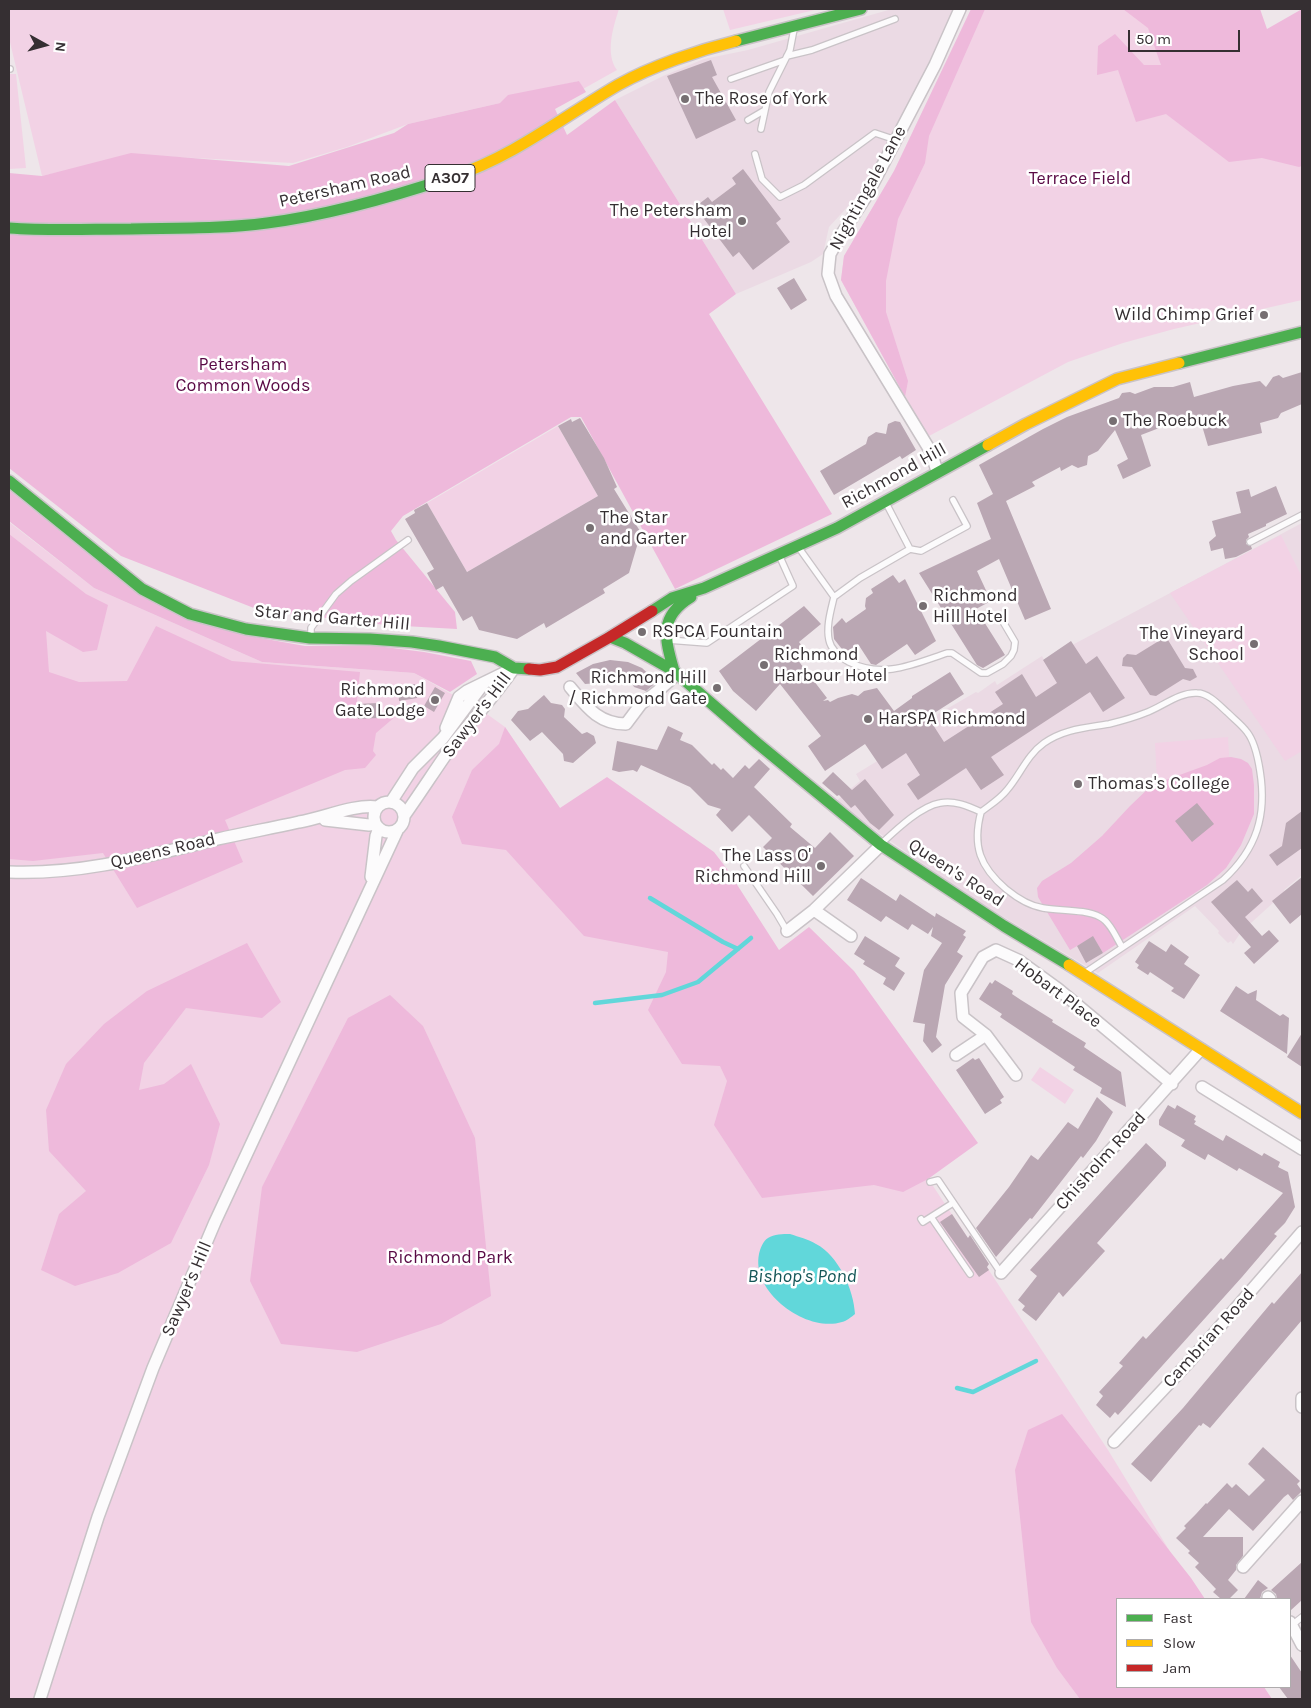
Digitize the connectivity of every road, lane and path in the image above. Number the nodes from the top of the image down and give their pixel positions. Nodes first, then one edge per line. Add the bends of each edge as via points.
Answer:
1 (861, 9) edge
2 (960, 9) edge
3 (895, 19) dead end
4 (795, 25) junction
5 (786, 58) junction
6 (731, 79) dead end
7 (765, 110) junction
8 (748, 120) dead end
9 (761, 129) dead end
10 (896, 140) junction
11 (755, 154) dead end
12 (9, 228) edge
13 (1302, 332) edge
14 (938, 471) junction
15 (9, 481) edge
16 (953, 500) dead end
17 (885, 501) junction
18 (1302, 515) edge
19 (408, 540) dead end
20 (1250, 542) dead end
21 (797, 545) junction
22 (910, 549) junction
23 (779, 555) junction
24 (704, 588) junction
25 (834, 597) junction
26 (999, 614) dead end
27 (610, 637) junction
28 (310, 638) junction
29 (666, 640) junction
30 (514, 668) junction
31 (675, 673) junction
32 (570, 687) dead end
33 (391, 802) junction
34 (377, 807) junction
35 (981, 812) junction
36 (404, 816) junction
37 (316, 819) junction
38 (377, 826) junction
39 (396, 831) junction
40 (881, 845) junction
41 (744, 866) dead end
42 (9, 872) edge
43 (368, 894) junction
44 (814, 910) junction
45 (787, 931) joint
46 (851, 936) dead end
47 (1122, 947) junction
48 (1084, 974) junction
49 (986, 1035) junction
50 (1201, 1050) junction
51 (956, 1055) dead end
52 (1016, 1075) dead end
53 (1172, 1084) junction
54 (1202, 1087) dead end
55 (1302, 1113) edge
56 (1302, 1149) edge
57 (930, 1182) dead end
58 (953, 1203) junction
59 (931, 1217) junction
60 (921, 1219) dead end
61 (1300, 1239) edge
62 (1001, 1273) joint
63 (970, 1274) dead end
64 (1302, 1398) edge
65 (1302, 1407) edge
66 (1114, 1442) dead end
67 (1302, 1501) edge
68 (1243, 1568) dead end
69 (1302, 1617) edge
70 (1291, 1623) edge
71 (1302, 1645) edge
72 (40, 1699) edge

1 - 4 main road, Petersham Road / A307
2 - 10 street, Nightingale Lane
3 - 5 lane
4 - 5 lane
4 - 12 main road, Petersham Road / A307 via 664,64 620,84 504,156 402,194 268,223 206,228
5 - 6 lane
5 - 7 lane via 769,92
7 - 8 lane
7 - 9 lane
10 - 11 lane via 875,133 804,184 780,197 762,179
10 - 14 street, Nightingale Lane via 830,254 828,274 836,296 931,452
13 - 14 main road, Richmond Hill via 1116,379
14 - 17 main road, Richmond Hill
15 - 28 main road, Star and Garter Hill via 142,588 190,614 246,629
16 - 22 lane via 967,526 921,551
17 - 21 main road, Richmond Hill via 837,528
17 - 22 lane
18 - 20 lane
19 - 28 lane via 336,594 311,628
21 - 23 main road, Richmond Hill
21 - 25 lane
22 - 25 lane
23 - 24 main road, Richmond Hill
23 - 29 lane via 793,586 707,643
24 - 27 main road, Richmond Hill via 672,598
24 - 29 main road via 676,607 666,625
25 - 26 lane via 828,632 834,651 852,663 873,670 904,667 947,653 980,673 987,673 1002,664 1014,650 1015,642
27 - 30 main road, Richmond Hill via 557,667 540,670
27 - 31 main road, Queen's Road
28 - 30 main road, Star and Garter Hill via 412,642 495,657
29 - 31 main road
30 - 33 street, Sawyer's Hill via 459,697 443,738 413,768
30 - 36 street, Sawyer's Hill via 453,745
31 - 32 street via 641,704 626,724 606,721 590,712
31 - 40 main road, Queen's Road
33 - 34 street
33 - 36 street via 400,806
34 - 37 street, Queens Road
34 - 38 street via 374,815
35 - 40 lane via 954,802 940,802 902,824
35 - 47 lane via 977,837 980,854 985,867 996,880 1035,906 1099,916
35 - 47 lane via 1000,799 1042,744 1075,728 1126,720 1184,695 1200,692 1241,725 1255,750 1262,788 1261,816 1248,850 1223,880
36 - 39 street via 404,822
37 - 38 street, Queens Road
37 - 42 street, Queens Road via 220,838 121,863
38 - 39 street via 386,832
38 - 43 street, Sawyer's Hill
39 - 43 street, Sawyer's Hill
40 - 44 street
40 - 48 main road, Queen's Road
41 - 45 lane
43 - 72 street, Sawyer's Hill via 215,1222 153,1368 98,1517
44 - 45 street
44 - 46 street
47 - 48 lane
48 - 50 main road, Queen's Road
49 - 51 street
49 - 52 street, Hobart Place
49 - 53 street, Hobart Place via 963,1017 961,993 983,957 996,950 1018,960 1058,989
50 - 53 street, Chisholm Road
50 - 55 main road, Queen's Road
53 - 62 street, Chisholm Road
54 - 56 street
57 - 58 lane via 938,1180
58 - 59 lane
58 - 62 lane
59 - 60 lane via 923,1222
59 - 63 lane
61 - 66 street, Cambrian Road
64 - 65 street
67 - 68 street
69 - 70 lane
70 - 71 street

